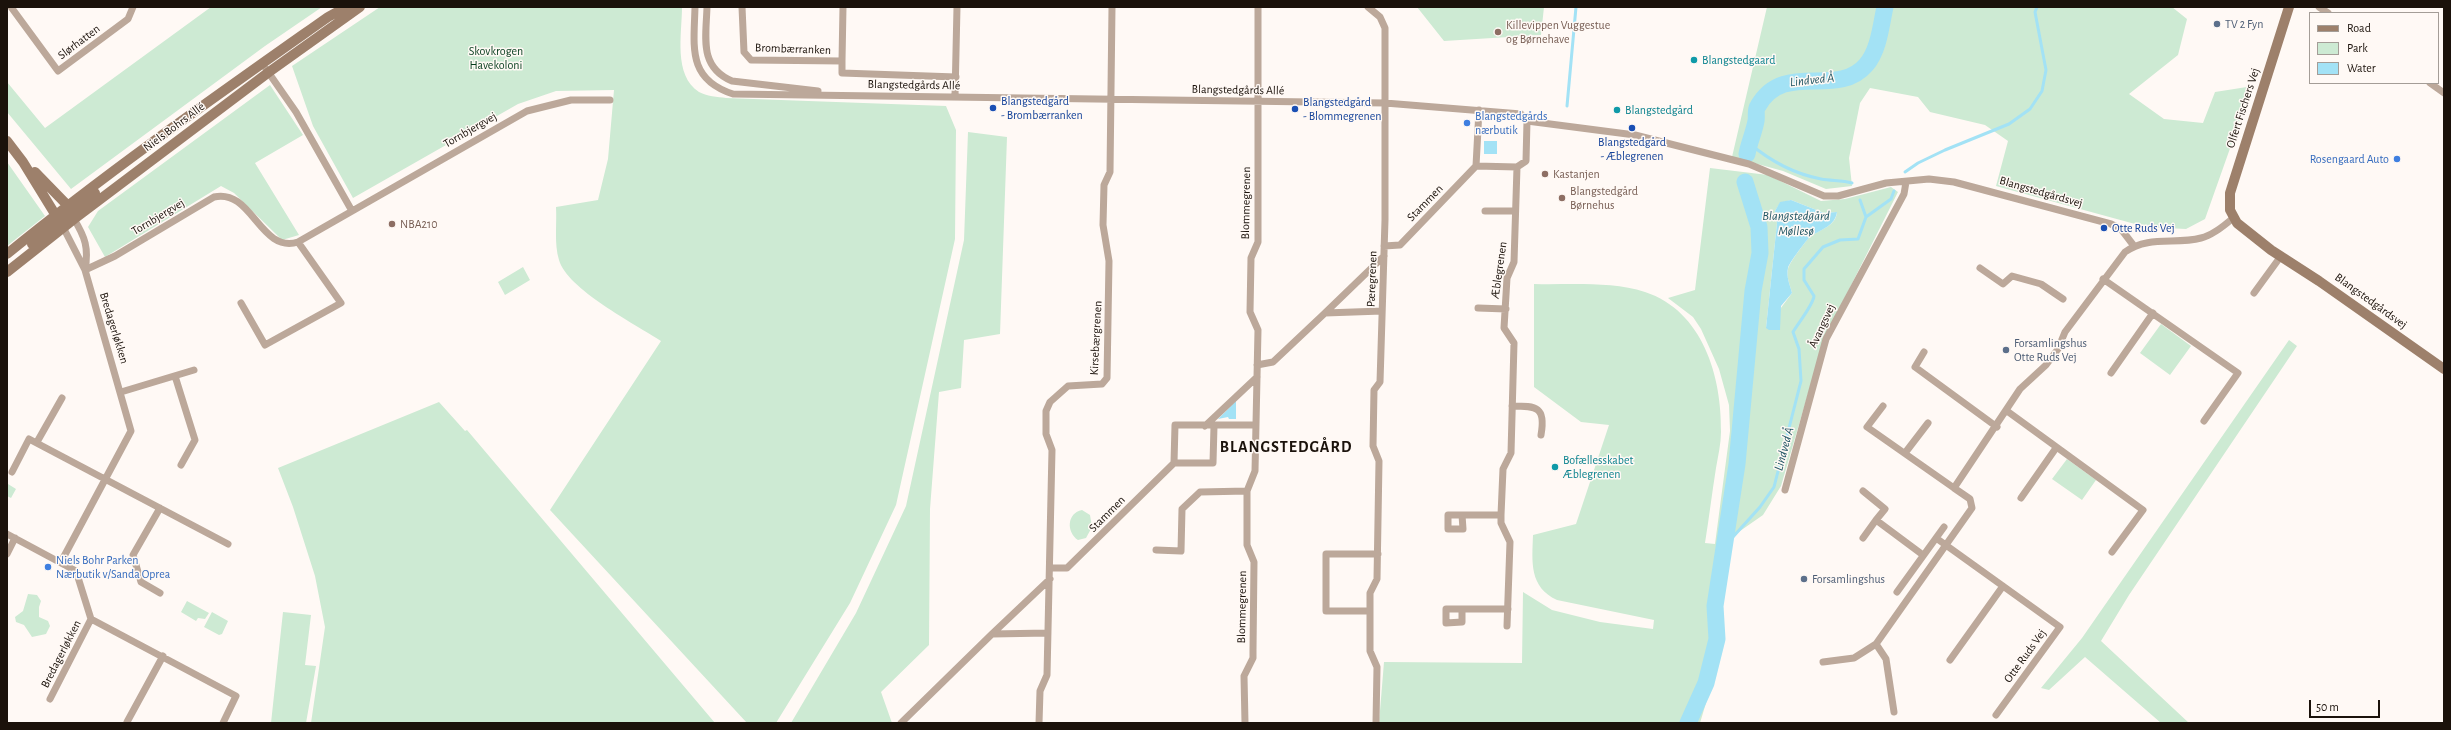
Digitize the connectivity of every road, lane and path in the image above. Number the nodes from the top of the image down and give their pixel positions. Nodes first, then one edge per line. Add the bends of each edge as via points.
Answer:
1 (11, 7) edge
2 (133, 7) edge
3 (346, 7) edge
4 (360, 7) edge
5 (695, 7) edge
6 (707, 7) edge
7 (742, 7) edge
8 (842, 7) edge
9 (957, 7) edge
10 (1112, 7) edge
11 (1258, 7) edge
12 (1368, 7) edge
13 (2289, 7) edge
14 (842, 61) junction
15 (261, 64) junction
16 (269, 72) junction
17 (956, 77) junction
18 (2431, 84) edge
19 (2444, 93) edge
20 (838, 94) junction
21 (955, 96) junction
22 (1110, 99) junction
23 (610, 100) dead end
24 (1259, 102) junction
25 (1385, 103) junction
26 (1478, 110) junction
27 (1527, 121) junction
28 (7, 140) edge
29 (24, 162) junction
30 (1476, 166) junction
31 (1517, 167) junction
32 (1772, 173) joint
33 (1906, 182) junction
34 (71, 211) junction
35 (352, 211) junction
36 (1485, 211) dead end
37 (1515, 211) junction
38 (2233, 218) junction
39 (59, 221) junction
40 (298, 242) junction
41 (1384, 246) junction
42 (2134, 246) junction
43 (7, 254) edge
44 (1384, 256) junction
45 (2281, 256) junction
46 (7, 265) edge
47 (1980, 268) dead end
48 (85, 270) junction
49 (7, 272) edge
50 (2103, 278) junction
51 (2254, 293) dead end
52 (2063, 299) dead end
53 (241, 303) dead end
54 (1478, 308) dead end
55 (1506, 309) junction
56 (1382, 311) junction
57 (1326, 313) junction
58 (2153, 313) junction
59 (1924, 352) dead end
60 (1257, 365) junction
61 (194, 370) dead end
62 (2444, 370) edge
63 (2111, 373) dead end
64 (175, 376) junction
65 (1257, 377) junction
66 (121, 392) junction
67 (62, 398) dead end
68 (1512, 406) junction
69 (1883, 406) dead end
70 (2007, 412) junction
71 (2204, 421) dead end
72 (1928, 424) dead end
73 (1256, 425) junction
74 (1205, 426) junction
75 (1214, 426) junction
76 (1997, 426) junction
77 (1541, 435) dead end
78 (37, 442) junction
79 (2056, 448) junction
80 (1905, 453) junction
81 (1174, 462) junction
82 (181, 465) dead end
83 (12, 472) dead end
84 (105, 480) junction
85 (1954, 488) junction
86 (1785, 490) dead end
87 (1247, 491) junction
88 (1863, 491) dead end
89 (2021, 498) dead end
90 (160, 508) junction
91 (1462, 515) dead end
92 (1501, 515) junction
93 (1876, 520) junction
94 (1944, 527) dead end
95 (7, 534) edge
96 (16, 538) junction
97 (1863, 538) dead end
98 (1936, 538) junction
99 (228, 544) dead end
100 (1947, 546) junction
101 (1156, 550) dead end
102 (2112, 552) dead end
103 (7, 554) edge
104 (1378, 554) junction
105 (1923, 556) junction
106 (61, 562) junction
107 (1050, 568) junction
108 (1050, 579) junction
109 (2002, 586) junction
110 (1897, 592) dead end
111 (160, 593) dead end
112 (1462, 609) dead end
113 (1508, 609) junction
114 (1370, 611) junction
115 (91, 619) junction
116 (1507, 626) dead end
117 (1048, 633) junction
118 (992, 634) junction
119 (1876, 644) junction
120 (163, 656) junction
121 (1950, 660) dead end
122 (1823, 662) dead end
123 (50, 699) dead end
124 (1894, 712) dead end
125 (1996, 715) dead end
126 (127, 722) dead end
127 (223, 723) edge
128 (901, 723) edge
129 (1039, 723) edge
130 (1245, 723) edge
131 (1376, 723) edge

1 - 2 street, Slørhatten via 58,71 128,19
3 - 15 street, Niels Bohrs Allé
4 - 16 street, Niels Bohrs Allé
5 - 20 street, Blangstedgårds Allé via 694,52 697,66 703,77 719,90 732,94
6 - 20 street, Blangstedgårds Allé via 708,60 721,76 732,81
7 - 14 street, Brombærranken via 744,52 751,60
8 - 14 street, Brombærranken
9 - 17 street
10 - 22 street, Kirsebærgrenen
11 - 24 street, Blommegrenen
12 - 25 street, Pæregrenen via 1380,18 1385,28
13 - 38 street, Olfert Fischers Vej via 2230,193 2229,204
14 - 17 street, Brombærranken via 842,73
15 - 16 street
15 - 34 street, Niels Bohrs Allé via 138,152 130,166
16 - 34 street, Niels Bohrs Allé
16 - 35 street via 296,112
17 - 21 street
18 - 19 street
20 - 21 street, Blangstedgårds Allé
21 - 22 street, Blangstedgårds Allé
22 - 24 street, Blangstedgårds Allé
22 - 107 street, Kirsebærgrenen via 1110,172 1104,185 1103,233 1109,261 1107,378 1102,384 1068,386 1050,402 1046,411 1046,434 1052,450
23 - 35 street, Tornbjergvej via 571,100 527,111
24 - 25 street, Blangstedgårds Allé
24 - 60 street, Blommegrenen via 1258,242 1251,258 1250,312 1258,330
25 - 26 street, Blangstedgårds Allé
25 - 41 street, Pæregrenen
26 - 27 street, Blangstedgårds Allé via 1521,114
26 - 30 street
27 - 31 street via 1526,161
27 - 32 street, Blangstedgårds Allé via 1635,135 1749,164
28 - 29 street
29 - 34 street
29 - 39 street
30 - 31 street
30 - 41 street, Stammen via 1400,245
31 - 37 street, Æblegrenen
32 - 33 street, Blangstedgårdsvej via 1824,196 1844,195 1864,188
33 - 42 street, Blangstedgårdsvej via 1934,179 1954,182 2111,224 2121,229
33 - 86 street, Åvangsvej via 1904,194 1826,339
34 - 39 street, Niels Bohrs Allé
34 - 39 street
34 - 48 street, Bredagerløkken via 82,232 88,253
35 - 40 street, Tornbjergvej
36 - 37 street
37 - 55 street, Æblegrenen via 1514,262 1507,278
38 - 42 street via 2203,238 2161,240
38 - 45 street, Blangstedgårdsvej
39 - 43 street, Niels Bohrs Allé
39 - 46 street
39 - 48 street, Bredagerløkken
39 - 49 street, Niels Bohrs Allé
40 - 48 street, Tornbjergvej via 290,245 276,240 235,199 222,195 214,197 115,256
40 - 53 street via 341,303 265,345
41 - 44 street, Pæregrenen
42 - 50 street via 2117,260
44 - 56 street, Pæregrenen
44 - 57 street
45 - 51 street
45 - 62 street, Blangstedgårdsvej
47 - 52 street via 2003,284 2012,276 2041,284
48 - 66 street, Bredagerløkken
50 - 58 street
50 - 70 street via 2065,332 2046,365 2020,389
54 - 55 street, Æblegrenen
55 - 68 street, Æblegrenen via 1504,328 1514,343
56 - 57 street
56 - 104 street, Pæregrenen via 1380,382 1374,390 1373,401 1373,446 1379,461
57 - 60 street via 1273,362
58 - 63 street
58 - 71 street via 2238,373
59 - 76 street via 1915,367
60 - 65 street, Blommegrenen
61 - 64 street
64 - 66 street
64 - 82 street via 195,440
65 - 73 street, Blommegrenen
65 - 74 street
66 - 84 street, Bredagerløkken via 131,431
67 - 78 street
68 - 77 street via 1532,406 1538,409 1543,419
68 - 92 street, Æblegrenen via 1511,453 1503,469
69 - 80 street via 1867,427
70 - 76 street
70 - 79 street
72 - 80 street
73 - 75 street
73 - 87 street, Blommegrenen via 1255,471
74 - 75 street
74 - 81 street via 1175,425
75 - 81 street via 1213,463
76 - 85 street
78 - 83 street via 29,439
78 - 84 street
79 - 89 street
79 - 102 street via 2143,510
80 - 85 street
81 - 107 street, Stammen via 1068,568
84 - 90 street
84 - 106 street, Bredagerløkken
85 - 100 street via 1970,499 1972,508
87 - 101 street via 1200,492 1182,509 1181,551
87 - 130 street, Blommegrenen via 1247,545 1254,562 1253,658 1244,676
88 - 93 street via 1885,509
90 - 99 street
90 - 111 street via 133,556 141,582
91 - 92 street
92 - 113 street, Æblegrenen via 1501,523 1510,542
93 - 97 street
93 - 105 street
94 - 98 street
95 - 96 street, Bredagerløkken
96 - 103 street
96 - 106 street, Bredagerløkken
98 - 100 street, Otte Ruds Vej
98 - 105 street
100 - 109 street, Otte Ruds Vej
100 - 119 street
104 - 114 street, Pæregrenen via 1378,579 1370,593
104 - 114 street via 1326,554 1326,611
105 - 110 street
106 - 115 street, Bredagerløkken via 76,571
107 - 108 street, Kirsebærgrenen
108 - 117 street, Kirsebærgrenen
108 - 118 street
109 - 121 street
109 - 125 street, Otte Ruds Vej via 2060,627
112 - 113 street
113 - 116 street, Æblegrenen
114 - 131 street, Pæregrenen via 1370,651 1377,667
115 - 120 street, Bredagerløkken
115 - 123 street, Bredagerløkken
117 - 118 street
117 - 129 street, Kirsebærgrenen via 1047,675 1040,691
118 - 128 street
119 - 122 street via 1854,658
119 - 124 street via 1886,659
120 - 126 street
120 - 127 street, Bredagerløkken via 236,696

